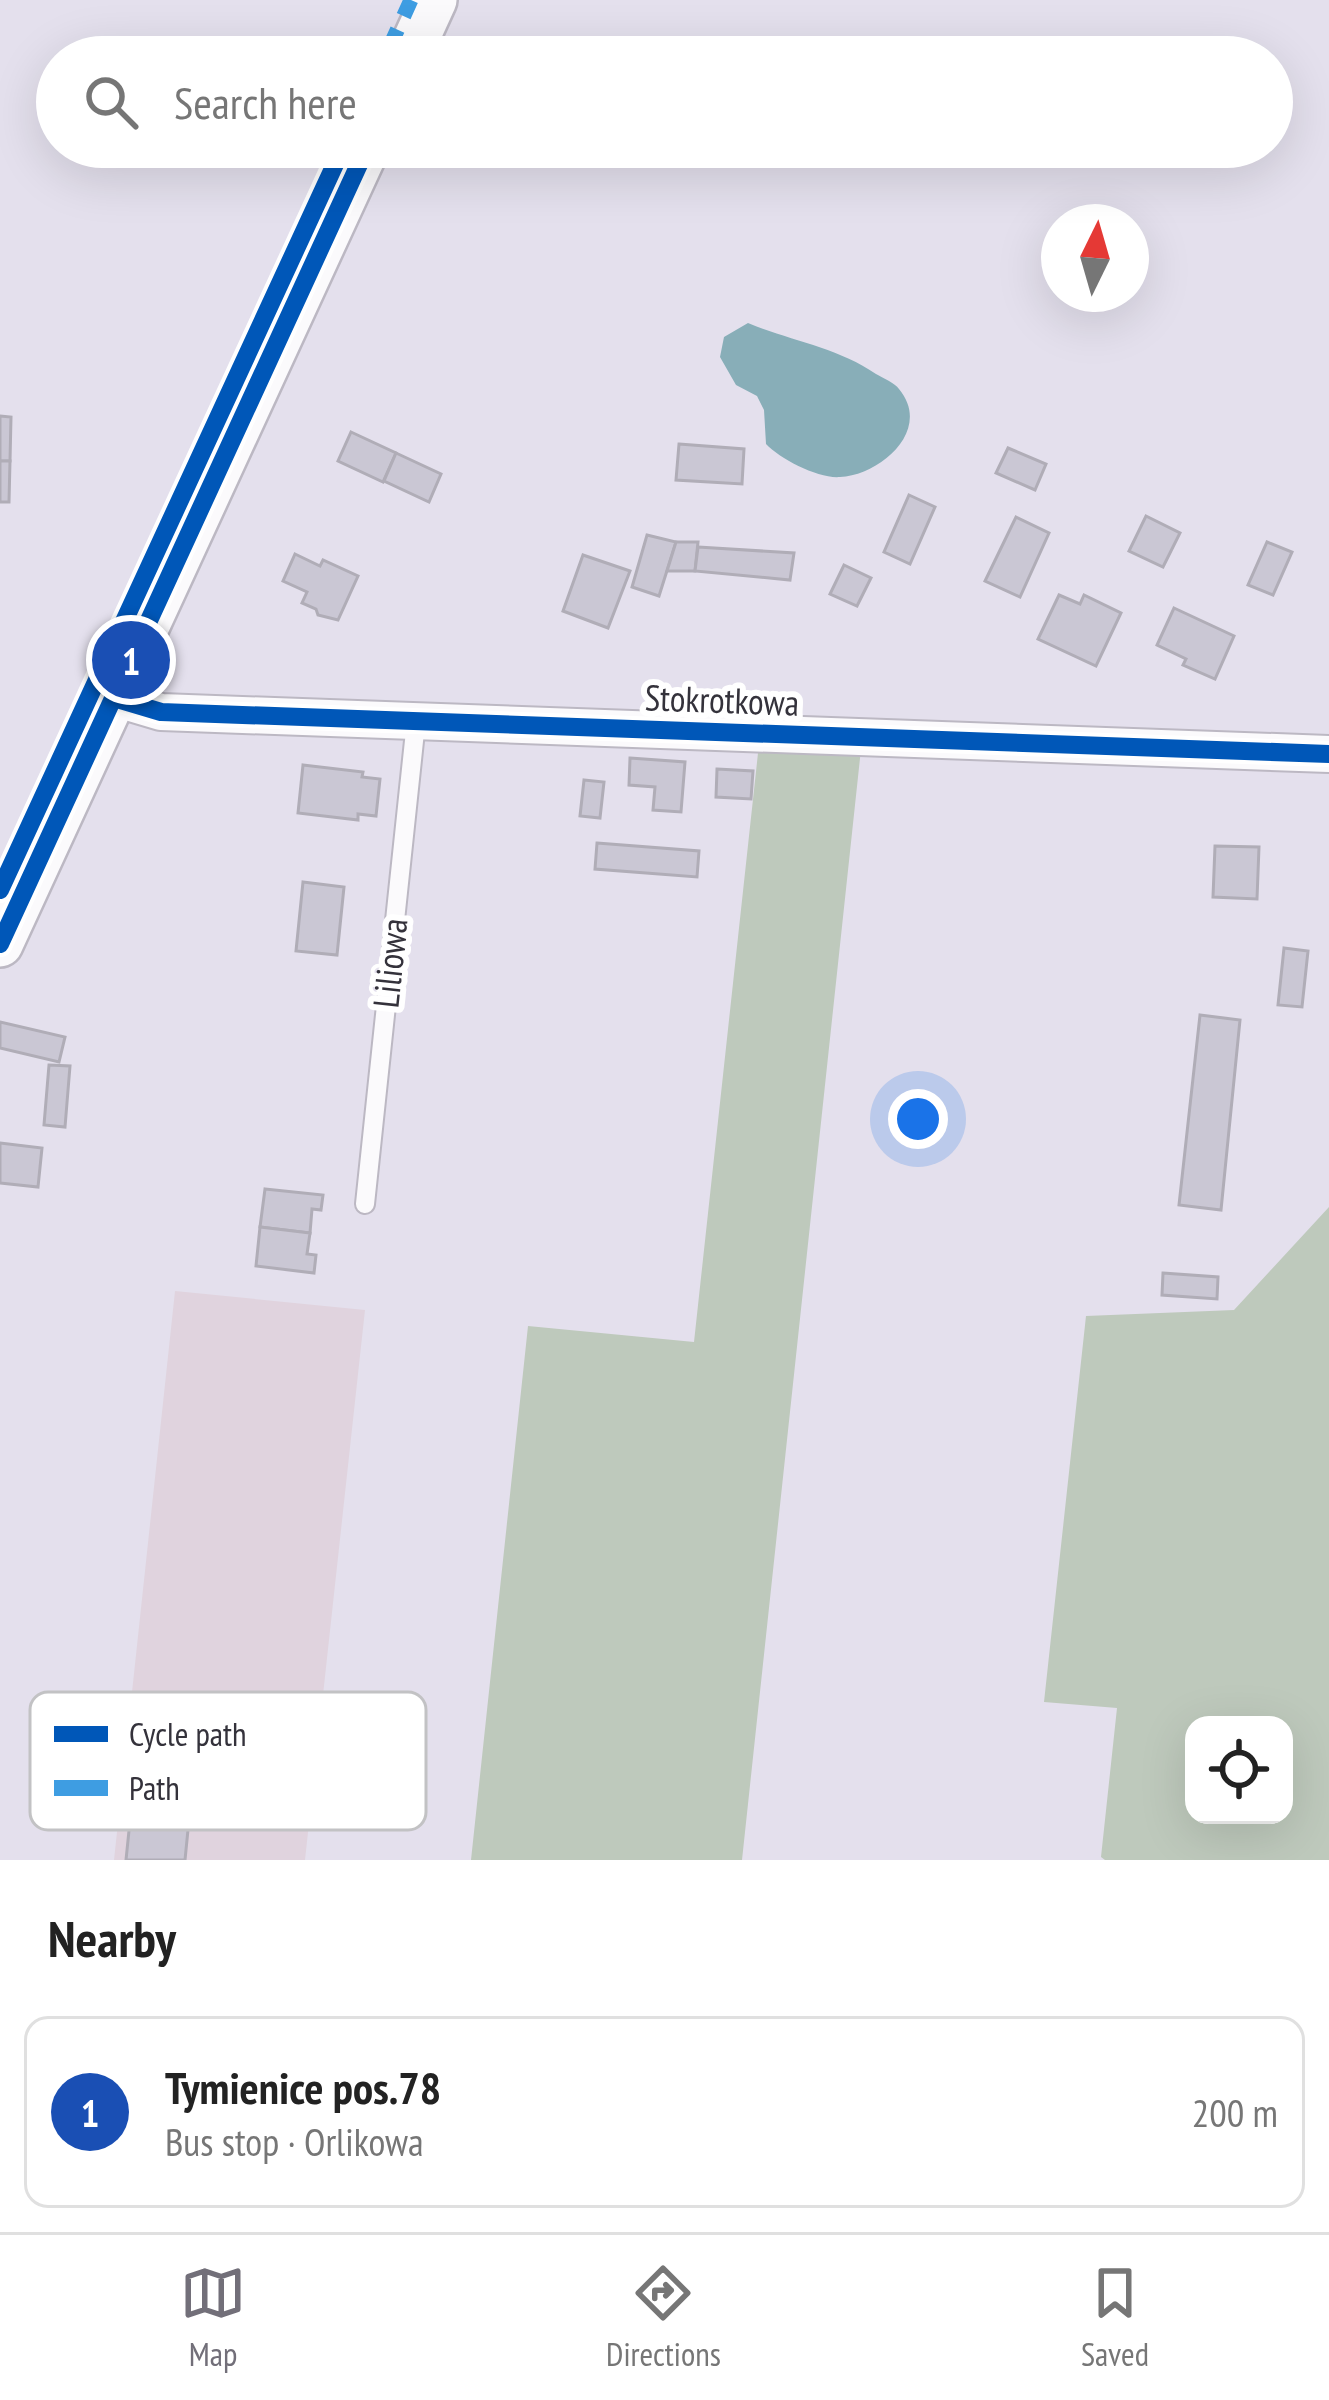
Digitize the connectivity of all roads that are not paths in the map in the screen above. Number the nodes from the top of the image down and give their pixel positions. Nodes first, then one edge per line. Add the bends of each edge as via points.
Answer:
1 (434, 0) edge
2 (418, 36) edge
3 (357, 168) edge
4 (114, 698) junction
5 (416, 722) junction
6 (1329, 754) edge
7 (0, 944) edge
8 (365, 1204) dead end

1 - 2 street
3 - 4 street
4 - 5 street, Stokrotkowa via 161,712
4 - 7 street
5 - 6 street, Stokrotkowa
5 - 8 lane, Liliowa

